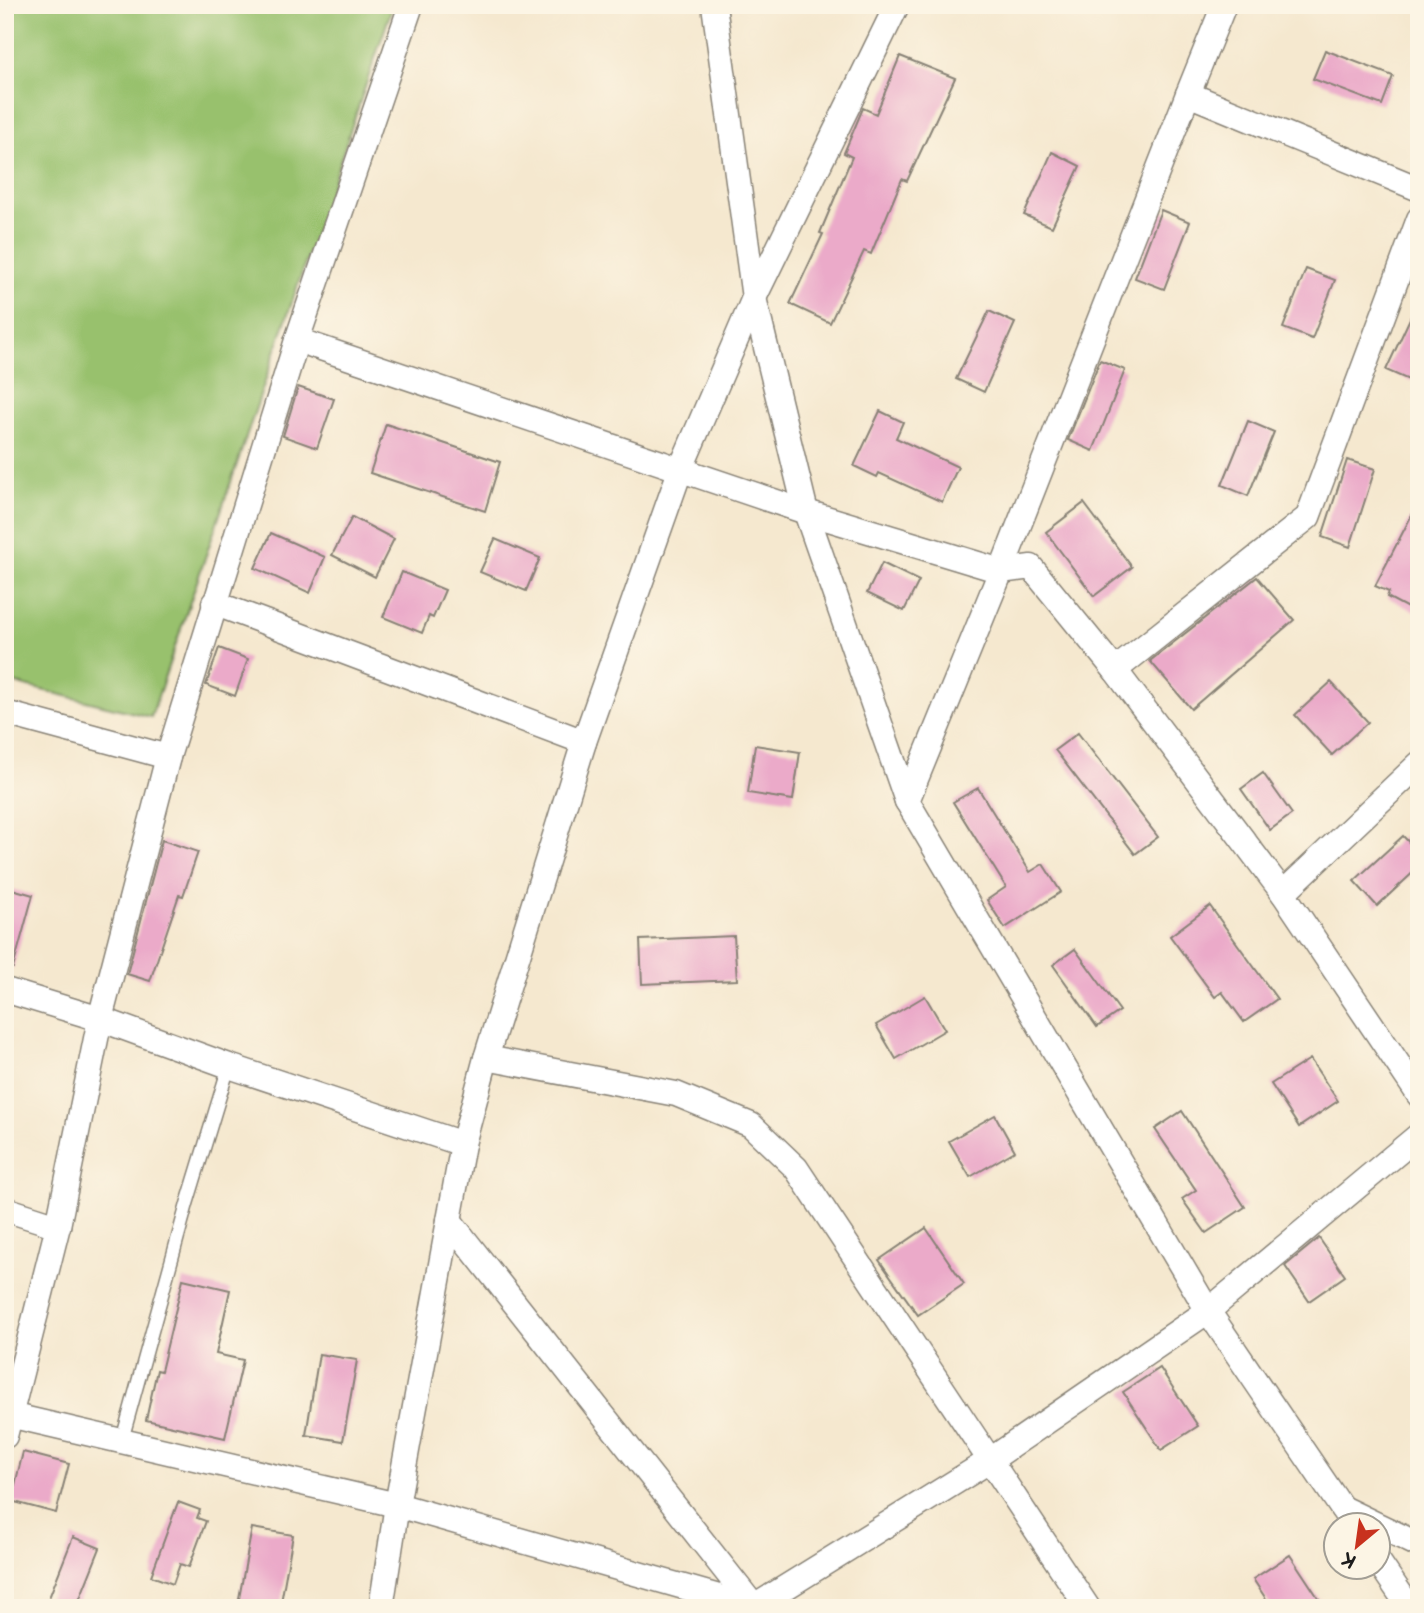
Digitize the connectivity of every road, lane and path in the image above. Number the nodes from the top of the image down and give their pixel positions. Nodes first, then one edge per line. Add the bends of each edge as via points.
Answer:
1 (411, 5) edge
2 (714, 5) edge
3 (897, 5) edge
4 (1224, 5) edge
5 (1188, 94) junction
6 (1419, 189) edge
7 (1419, 219) edge
8 (754, 298) junction
9 (297, 340) junction
10 (681, 468) junction
11 (806, 512) junction
12 (1002, 570) junction
13 (214, 603) junction
14 (1115, 670) junction
15 (5, 713) edge
16 (583, 742) junction
17 (168, 757) junction
18 (1419, 764) edge
19 (907, 801) junction
20 (1283, 893) junction
21 (5, 990) edge
22 (100, 1019) junction
23 (486, 1058) junction
24 (229, 1066) junction
25 (1419, 1095) edge
26 (1419, 1135) edge
27 (463, 1144) junction
28 (5, 1209) edge
29 (449, 1220) junction
30 (58, 1226) junction
31 (1208, 1311) junction
32 (7, 1422) edge
33 (122, 1440) junction
34 (989, 1461) junction
35 (397, 1505) junction
36 (1345, 1512) edge
37 (1392, 1534) edge
38 (1419, 1545) edge
39 (1392, 1582) edge
40 (754, 1607) edge
41 (381, 1608) edge
42 (1088, 1608) edge
43 (1410, 1608) edge

1 - 9 street
2 - 8 street
3 - 8 street
4 - 5 street
5 - 6 street
5 - 12 street
7 - 14 street via 1308,517
8 - 10 street
8 - 11 street
9 - 10 street
9 - 13 street
10 - 11 street
10 - 16 street
11 - 12 street
11 - 19 street
12 - 14 street via 1031,567
12 - 19 street
13 - 16 street
13 - 17 street
14 - 20 street
15 - 17 street
16 - 23 street
17 - 22 street
18 - 20 street
19 - 31 street
20 - 25 street
21 - 22 street
22 - 24 street
22 - 30 street
23 - 27 street
23 - 34 street via 677,1094 751,1125 796,1168
24 - 27 street
24 - 33 lane
26 - 31 street
27 - 29 street
28 - 30 street
29 - 35 street
29 - 40 street
30 - 32 street
31 - 34 street
31 - 36 street
32 - 33 street
33 - 35 street
34 - 40 street
34 - 42 street
35 - 40 street
35 - 41 street
37 - 38 street
39 - 43 street

